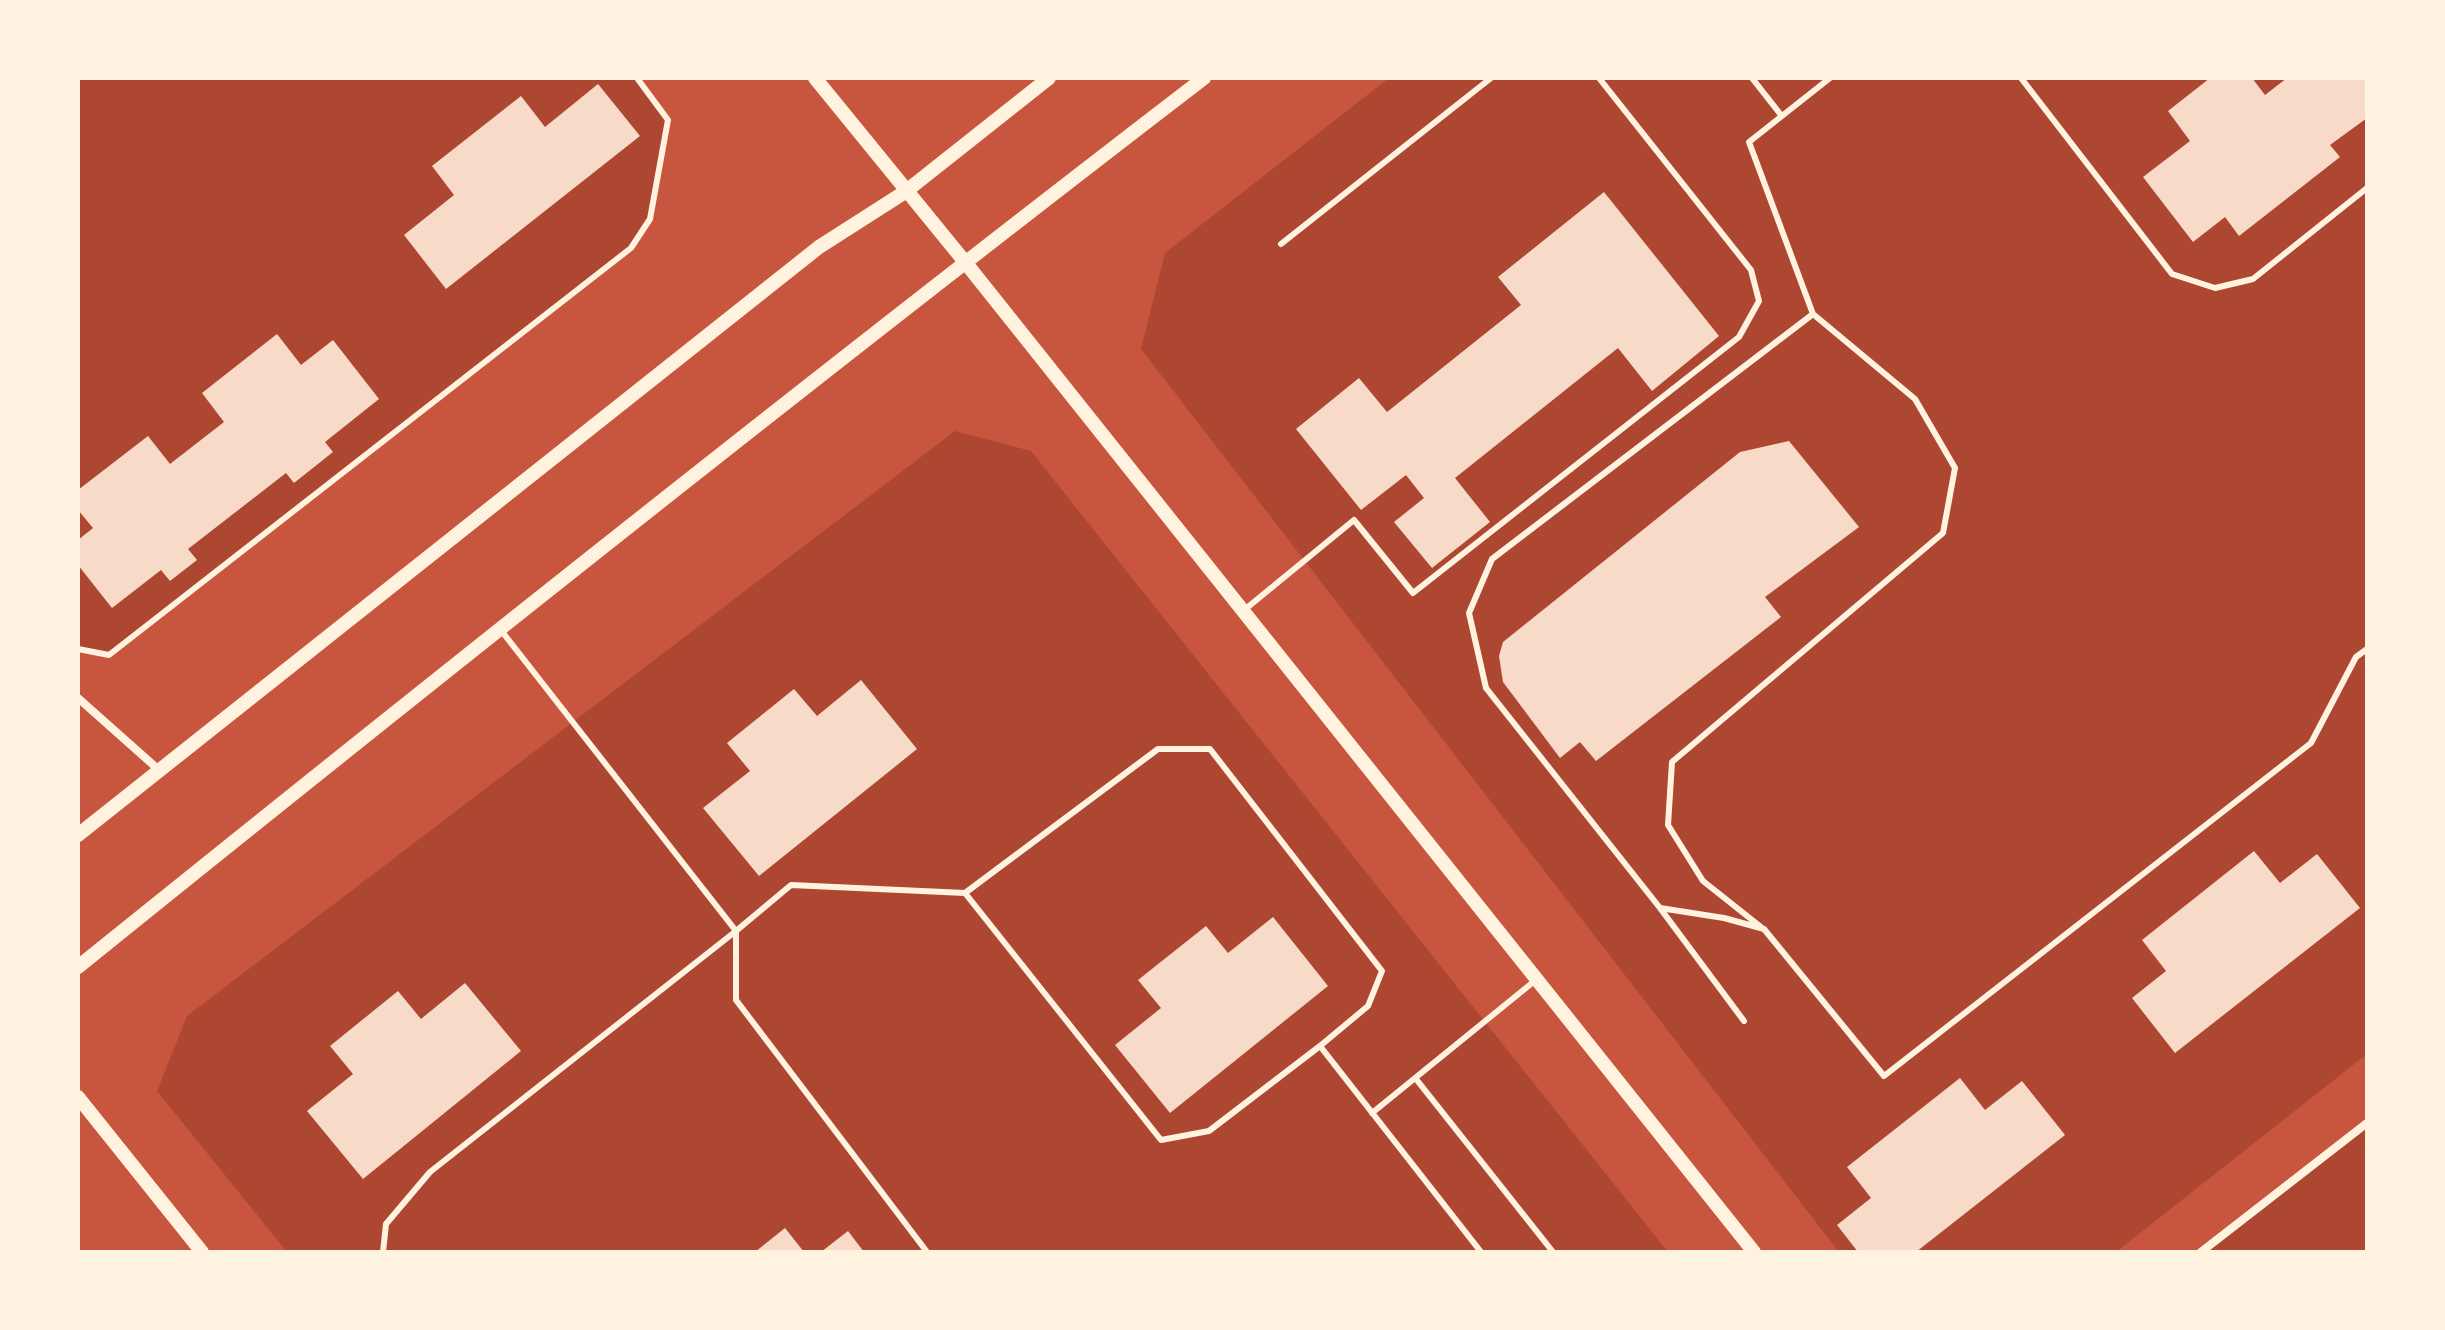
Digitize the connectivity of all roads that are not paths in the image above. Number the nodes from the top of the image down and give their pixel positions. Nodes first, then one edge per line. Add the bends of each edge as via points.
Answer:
1 (637, 78) edge
2 (815, 78) edge
3 (1049, 78) edge
4 (1204, 78) edge
5 (1491, 78) edge
6 (1599, 78) edge
7 (1752, 78) edge
8 (1830, 78) edge
9 (2021, 78) edge
10 (1781, 115) junction
11 (2367, 188) edge
12 (905, 192) junction
13 (1281, 244) dead end
14 (965, 262) junction
15 (1813, 314) junction
16 (1243, 611) junction
17 (500, 629) junction
18 (78, 649) edge
19 (2367, 649) edge
20 (78, 698) edge
21 (159, 770) junction
22 (78, 835) edge
23 (965, 893) junction
24 (1660, 908) junction
25 (1764, 929) junction
26 (736, 931) junction
27 (78, 967) edge
28 (1537, 979) junction
29 (1744, 1021) dead end
30 (1320, 1046) junction
31 (1416, 1079) junction
32 (78, 1097) edge
33 (1372, 1113) junction
34 (2367, 1123) edge
35 (202, 1252) edge
36 (383, 1252) edge
37 (927, 1252) edge
38 (1481, 1252) edge
39 (1553, 1252) edge
40 (1754, 1252) edge
41 (2201, 1252) edge

1 - 18 lane via 668,120 650,219 631,248 109,655
2 - 12 street
3 - 12 street
4 - 14 street
5 - 13 lane
6 - 16 lane via 1751,270 1759,301 1739,337 1413,593 1354,520
7 - 10 lane
8 - 10 lane
9 - 11 lane via 2172,274 2215,288 2253,279
10 - 15 lane via 1749,142
12 - 14 street
12 - 21 street via 819,247
14 - 16 street
14 - 17 street
15 - 24 lane via 1492,559 1469,613 1486,688
15 - 25 lane via 1915,399 1955,468 1943,533 1672,762 1668,825 1703,881
16 - 28 street
17 - 26 lane
17 - 27 street
19 - 25 lane via 2356,657 2311,743 1884,1076
20 - 21 street
21 - 22 street
23 - 26 lane via 791,885
23 - 30 lane via 1161,1140 1209,1131
23 - 30 lane via 1158,749 1210,749 1382,971 1368,1006
24 - 25 lane
24 - 29 lane
26 - 36 lane via 430,1172 386,1224
26 - 37 lane via 736,1000
28 - 31 lane
28 - 40 street
30 - 33 lane
31 - 33 lane
31 - 39 lane
32 - 35 street
33 - 38 lane
34 - 41 street

